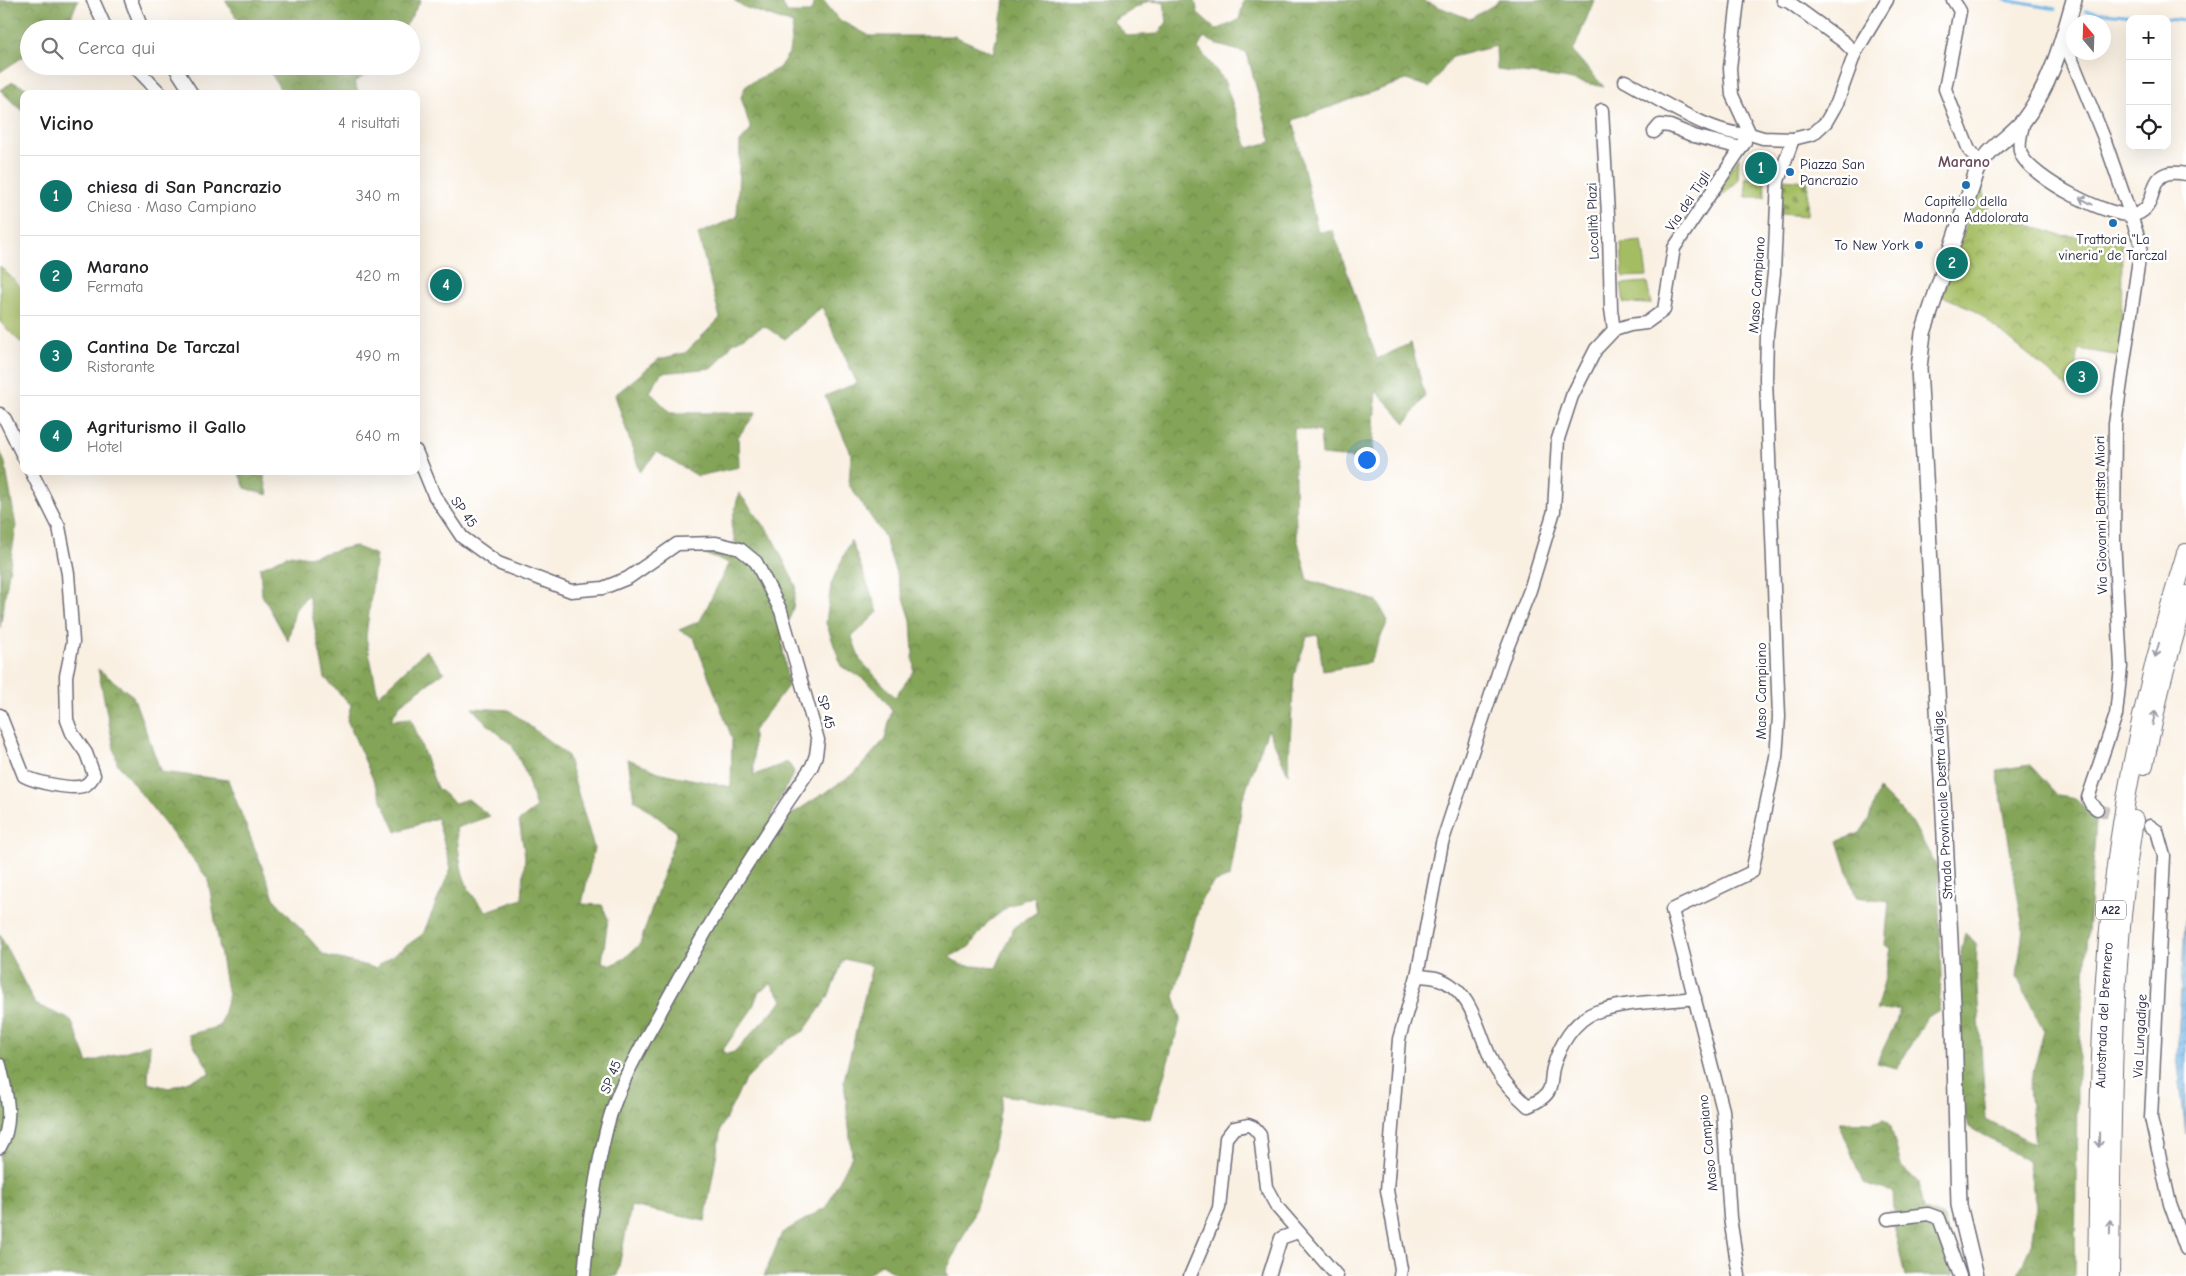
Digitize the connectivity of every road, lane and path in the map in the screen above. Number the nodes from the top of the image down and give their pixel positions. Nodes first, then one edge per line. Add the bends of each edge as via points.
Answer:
1 (93, 0) edge
2 (131, 0) edge
3 (1738, 0) edge
4 (1783, 0) edge
5 (1887, 0) edge
6 (1953, 0) edge
7 (2074, 0) edge
8 (102, 20) edge
9 (139, 20) edge
10 (2063, 38) junction
11 (1855, 53) junction
12 (143, 75) edge
13 (180, 75) edge
14 (1625, 81) dead end
15 (157, 90) edge
16 (189, 90) edge
17 (1602, 110) dead end
18 (2024, 120) junction
19 (1654, 132) dead end
20 (1750, 134) junction
21 (1793, 139) junction
22 (1741, 148) junction
23 (1980, 163) junction
24 (2186, 174) edge
25 (2132, 216) junction
26 (1614, 330) junction
27 (0, 414) edge
28 (20, 450) edge
29 (420, 461) edge
30 (33, 475) edge
31 (2186, 553) edge
32 (2186, 594) edge
33 (0, 715) edge
34 (2096, 809) dead end
35 (2150, 826) tunnel mouth
36 (1417, 976) junction
37 (1695, 998) junction
38 (0, 1065) edge
39 (0, 1146) edge
40 (1888, 1219) dead end
41 (1298, 1232) junction
42 (2186, 1249) edge
43 (584, 1276) edge
44 (1190, 1276) edge
45 (1269, 1276) edge
46 (1337, 1276) edge
47 (1400, 1276) edge
48 (1739, 1276) edge
49 (1960, 1276) edge
50 (1976, 1276) edge
51 (2097, 1276) edge
52 (2110, 1276) edge

1 - 8 street
2 - 9 street
3 - 20 street via 1730,68 1732,95
4 - 11 street
5 - 11 street
6 - 23 street via 1960,11 1945,89 1969,150
7 - 10 main road
10 - 18 main road via 2051,74
10 - 25 street
11 - 21 street via 1837,103 1826,122 1814,134
12 - 15 street
13 - 16 street
14 - 20 street via 1718,128
17 - 26 street, Località Plazi
18 - 23 main road
25 -> 18 street via 2092,205 2033,170 2021,156 2019,145
19 - 22 street via 1660,125 1670,126
20 - 21 street via 1762,138
20 - 22 street, Via dei Tigli
21 - 37 street, Maso Campiano via 1778,181 1768,335 1779,717 1776,757 1752,872 1672,910
22 - 26 street, Via dei Tigli via 1674,248 1664,310 1646,323
23 - 50 main road, Strada Provinciale Destra Adige via 1923,333 1919,368 1954,1025 1958,1205
24 - 25 street via 2165,173 2158,179 2146,209
25 - 34 street, Via Giovanni Battista Miori via 2141,245 2115,424 2114,539 2121,667 2116,715 2088,798
26 - 36 street via 1596,349 1572,396 1558,439 1554,511 1530,590 1502,661 1442,843
27 - 28 street
29 - 43 street, SP 45 via 434,495 462,537 498,562 571,591 603,588 628,578 677,544 716,543 740,549 756,562 781,611 818,740 812,766 754,852 626,1074 608,1126 594,1196
30 - 33 street via 59,527 74,642 66,676 66,720 92,765 94,775 90,782 81,787 24,776
31 -> 51 highway, Autostrada del Brennero / A22 via 2154,659 2140,719 2118,852 2108,941 2101,1063
52 -> 32 highway, Autostrada del Brennero / A22 via 2112,1074 2121,931 2141,774
35 - 42 street, Via Lungadige via 2157,830 2164,856 2151,1118 2170,1204
36 - 37 street via 1437,978 1452,986 1466,1002 1497,1071 1528,1106 1549,1092 1554,1066 1578,1022 1595,1012 1620,1006
36 - 47 street via 1398,1039 1387,1190
37 - 48 street, Maso Campiano via 1722,1110 1730,1218
38 - 39 street via 8,1121
40 - 49 street via 1928,1214 1939,1218
41 - 44 street via 1266,1188 1260,1135 1253,1127 1234,1128 1226,1138 1217,1214
41 - 45 street via 1280,1238
41 - 46 street

